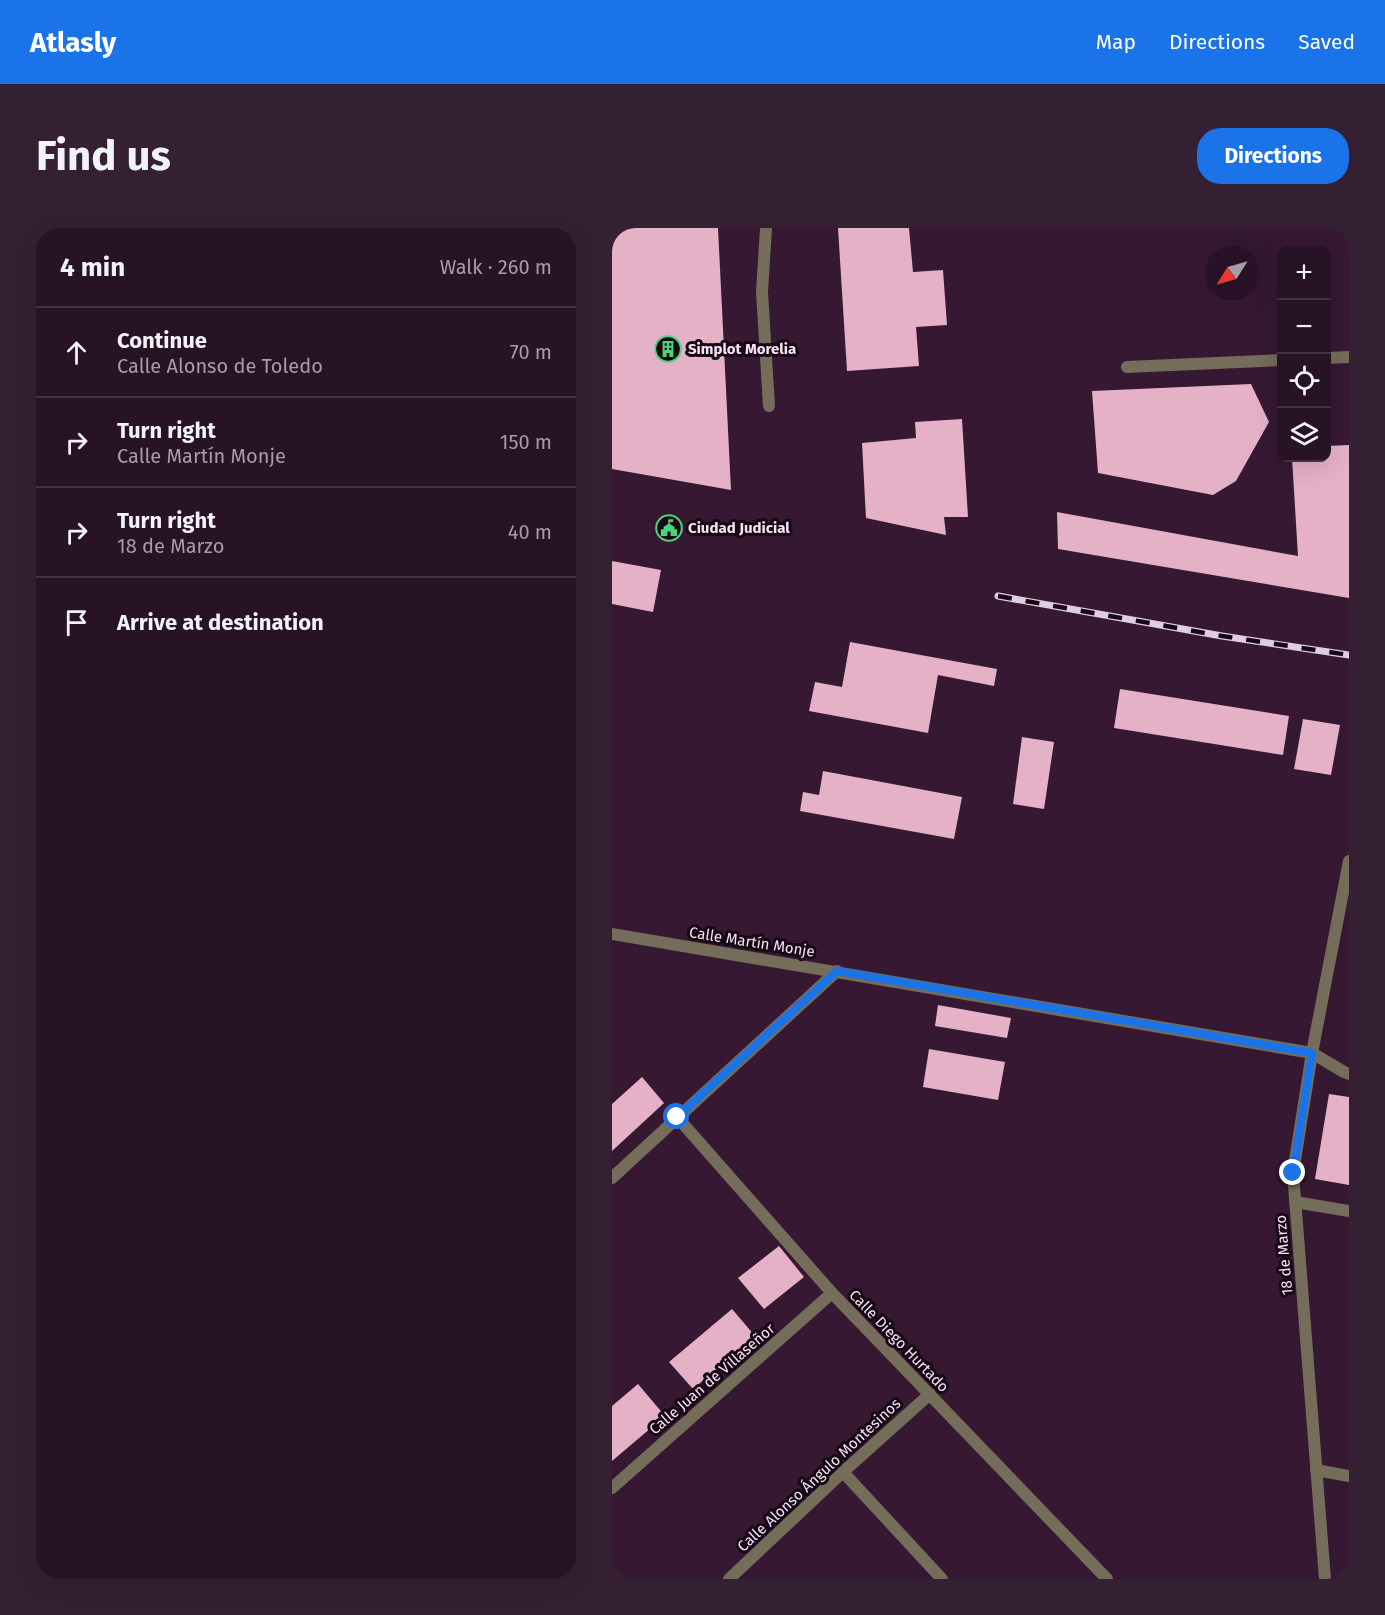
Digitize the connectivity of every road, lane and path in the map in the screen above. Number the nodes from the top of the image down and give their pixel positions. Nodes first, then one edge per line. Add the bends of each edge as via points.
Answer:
1 (766, 228) edge
2 (1349, 357) edge
3 (1331, 358) edge
4 (1277, 360) edge
5 (1127, 368) dead end
6 (769, 406) dead end
7 (1349, 861) edge
8 (612, 934) edge
9 (837, 971) junction
10 (1312, 1053) junction
11 (1349, 1074) edge
12 (677, 1117) junction
13 (612, 1178) edge
14 (1294, 1202) junction
15 (1349, 1211) edge
16 (832, 1293) junction
17 (930, 1394) junction
18 (1316, 1470) junction
19 (843, 1472) junction
20 (1349, 1476) edge
21 (612, 1488) edge
22 (729, 1579) edge
23 (942, 1579) edge
24 (1107, 1579) edge
25 (1325, 1579) edge

1 - 6 street via 762,292
2 - 3 street
4 - 5 street
7 - 10 street, 18 de Marzo
8 - 9 street, Calle Martín Monje
9 - 10 street, Calle Martín Monje
9 - 12 street
10 - 11 street
10 - 14 street, 18 de Marzo via 1293,1173
12 - 13 street
12 - 16 street, Calle Diego Hurtado
14 - 15 street
14 - 18 street, 18 de Marzo
16 - 17 street, Calle Diego Hurtado
16 - 21 street, Calle Juan de Villaseñor
17 - 19 street, Calle Alonso Ángulo Montesinos
17 - 24 street, Calle Diego Hurtado
18 - 20 street
18 - 25 street, 18 de Marzo
19 - 22 street, Calle Alonso Ángulo Montesinos
19 - 23 street

